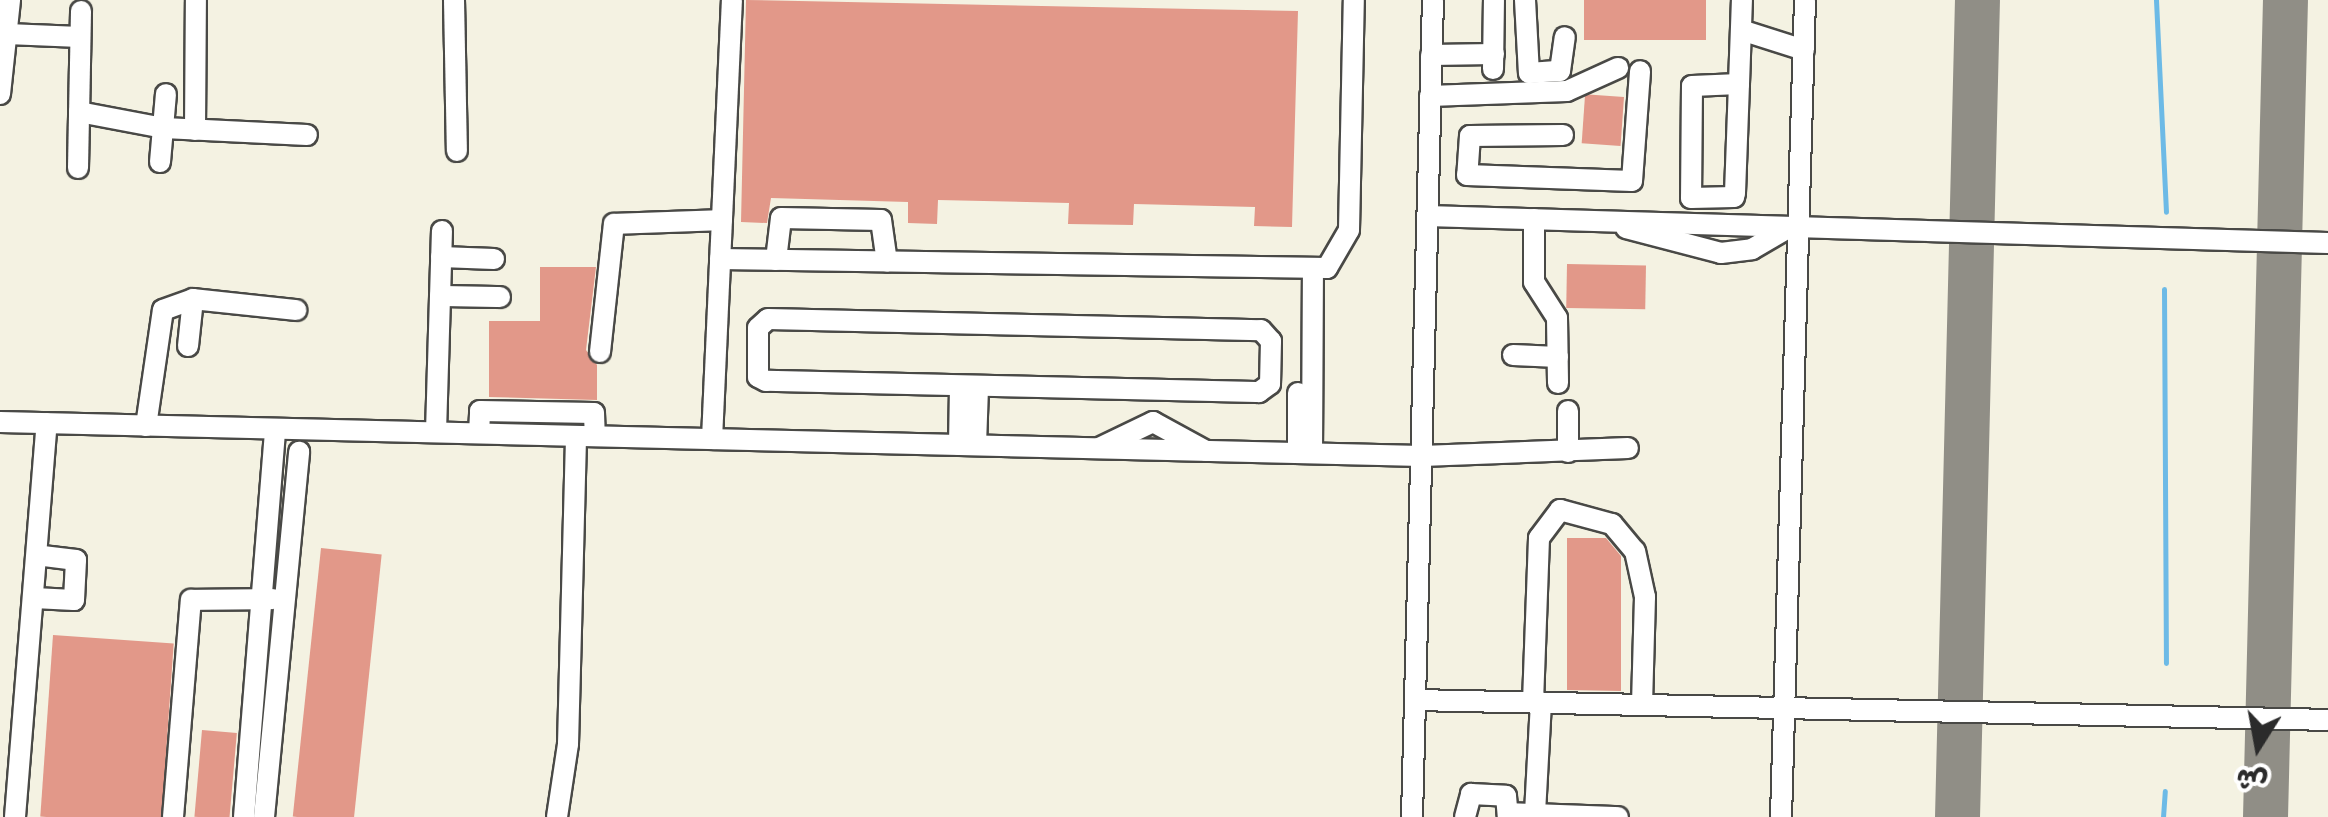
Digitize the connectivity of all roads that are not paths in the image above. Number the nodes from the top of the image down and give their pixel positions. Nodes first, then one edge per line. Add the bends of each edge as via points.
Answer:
1 (10, 0) edge
2 (196, 0) edge
3 (454, 0) edge
4 (732, 0) edge
5 (1354, 0) edge
6 (1432, 0) edge
7 (1494, 0) edge
8 (1525, 0) edge
9 (1742, 0) edge
10 (1805, 0) edge
11 (81, 11) dead end
12 (1741, 30) junction
13 (6, 34) junction
14 (1565, 36) dead end
15 (80, 37) junction
16 (1804, 50) junction
17 (1431, 55) junction
18 (1618, 68) dead end
19 (1640, 71) dead end
20 (1739, 84) junction
21 (0, 94) edge
22 (166, 94) dead end
23 (1430, 96) junction
24 (1492, 96) junction
25 (79, 112) junction
26 (164, 128) junction
27 (194, 130) junction
28 (307, 135) dead end
29 (1492, 135) junction
30 (1562, 135) dead end
31 (457, 151) dead end
32 (160, 162) dead end
33 (78, 168) dead end
34 (1427, 216) junction
35 (1534, 219) junction
36 (722, 220) junction
37 (1795, 227) junction
38 (442, 231) dead end
39 (2328, 243) edge
40 (442, 258) junction
41 (720, 258) junction
42 (494, 259) dead end
43 (776, 260) junction
44 (887, 262) junction
45 (1306, 271) junction
46 (440, 296) junction
47 (500, 297) dead end
48 (193, 298) junction
49 (296, 310) dead end
50 (188, 346) dead end
51 (600, 352) dead end
52 (1513, 356) dead end
53 (1558, 357) junction
54 (1558, 382) dead end
55 (969, 387) junction
56 (1568, 411) dead end
57 (0, 422) edge
58 (47, 423) junction
59 (146, 426) junction
60 (275, 429) junction
61 (436, 432) junction
62 (479, 433) junction
63 (585, 436) junction
64 (712, 439) junction
65 (968, 445) junction
66 (1628, 448) dead end
67 (299, 452) dead end
68 (1568, 452) junction
69 (1305, 453) junction
70 (1422, 456) junction
71 (38, 555) junction
72 (34, 598) junction
73 (262, 598) junction
74 (285, 599) junction
75 (1415, 700) junction
76 (1537, 702) junction
77 (1642, 705) junction
78 (1784, 708) junction
79 (2328, 720) edge
80 (1535, 813) junction
81 (1508, 815) edge
82 (15, 817) edge
83 (172, 817) edge
84 (244, 817) edge
85 (264, 817) edge
86 (557, 817) edge
87 (1412, 817) edge
88 (1465, 817) edge
89 (1618, 817) edge
90 (1780, 817) edge

1 - 13 lane
2 - 27 lane
3 - 31 lane
4 - 36 lane
5 - 45 lane via 1348,245
6 - 17 lane
7 - 17 lane via 1493,62
8 - 14 lane via 1528,73 1560,71
9 - 12 lane
10 - 16 lane
11 - 15 lane
12 - 16 lane
12 - 20 lane
13 - 15 lane
13 - 21 lane
15 - 25 lane
16 - 37 lane
17 - 23 lane
18 - 24 lane via 1567,91
19 - 29 lane via 1632,181 1470,178 1466,140
20 - 20 lane via 1734,197 1690,198 1692,86
22 - 26 lane
23 - 24 lane
23 - 34 lane
24 - 29 lane
25 - 26 lane
25 - 33 lane
26 - 27 lane
26 - 32 lane
27 - 28 lane
29 - 30 lane
34 - 35 lane
34 - 70 lane
35 - 37 lane
35 - 53 lane via 1534,282 1556,318
36 - 41 lane
36 - 51 lane via 614,224
37 - 39 lane
37 - 78 lane
38 - 40 lane
40 - 42 lane
40 - 46 lane
41 - 43 lane
41 - 64 lane
43 - 44 lane
43 - 44 lane via 780,218 881,220
44 - 45 lane
45 - 69 lane
46 - 47 lane
46 - 61 lane
48 - 49 lane
48 - 50 lane
48 - 59 lane via 154,324
52 - 53 lane
53 - 54 lane
55 - 55 lane via 1259,392 1270,384 1271,341 1256,330 759,323 761,380
55 - 65 lane
56 - 68 lane
57 - 58 lane
58 - 59 lane
58 - 71 lane
59 - 60 lane
60 - 61 lane
60 - 73 lane
61 - 62 lane
62 - 63 lane
62 - 63 lane via 480,411 594,412
63 - 64 lane
63 - 86 lane via 568,744
64 - 65 lane
65 - 69 lane
66 - 68 lane
67 - 74 lane
68 - 70 lane
69 - 70 lane
70 - 75 lane
71 - 72 lane
71 - 72 lane via 76,560 74,598
72 - 82 lane
73 - 74 lane
73 - 83 lane via 191,600
73 - 84 lane
74 - 85 lane
75 - 76 lane
75 - 87 lane
76 - 77 lane
76 - 77 lane via 1539,538 1560,510 1612,524 1635,550 1645,597
76 - 80 lane
77 - 78 lane
78 - 79 lane
78 - 90 lane
80 - 81 lane
80 - 89 lane
81 - 88 lane via 1506,796 1471,794

